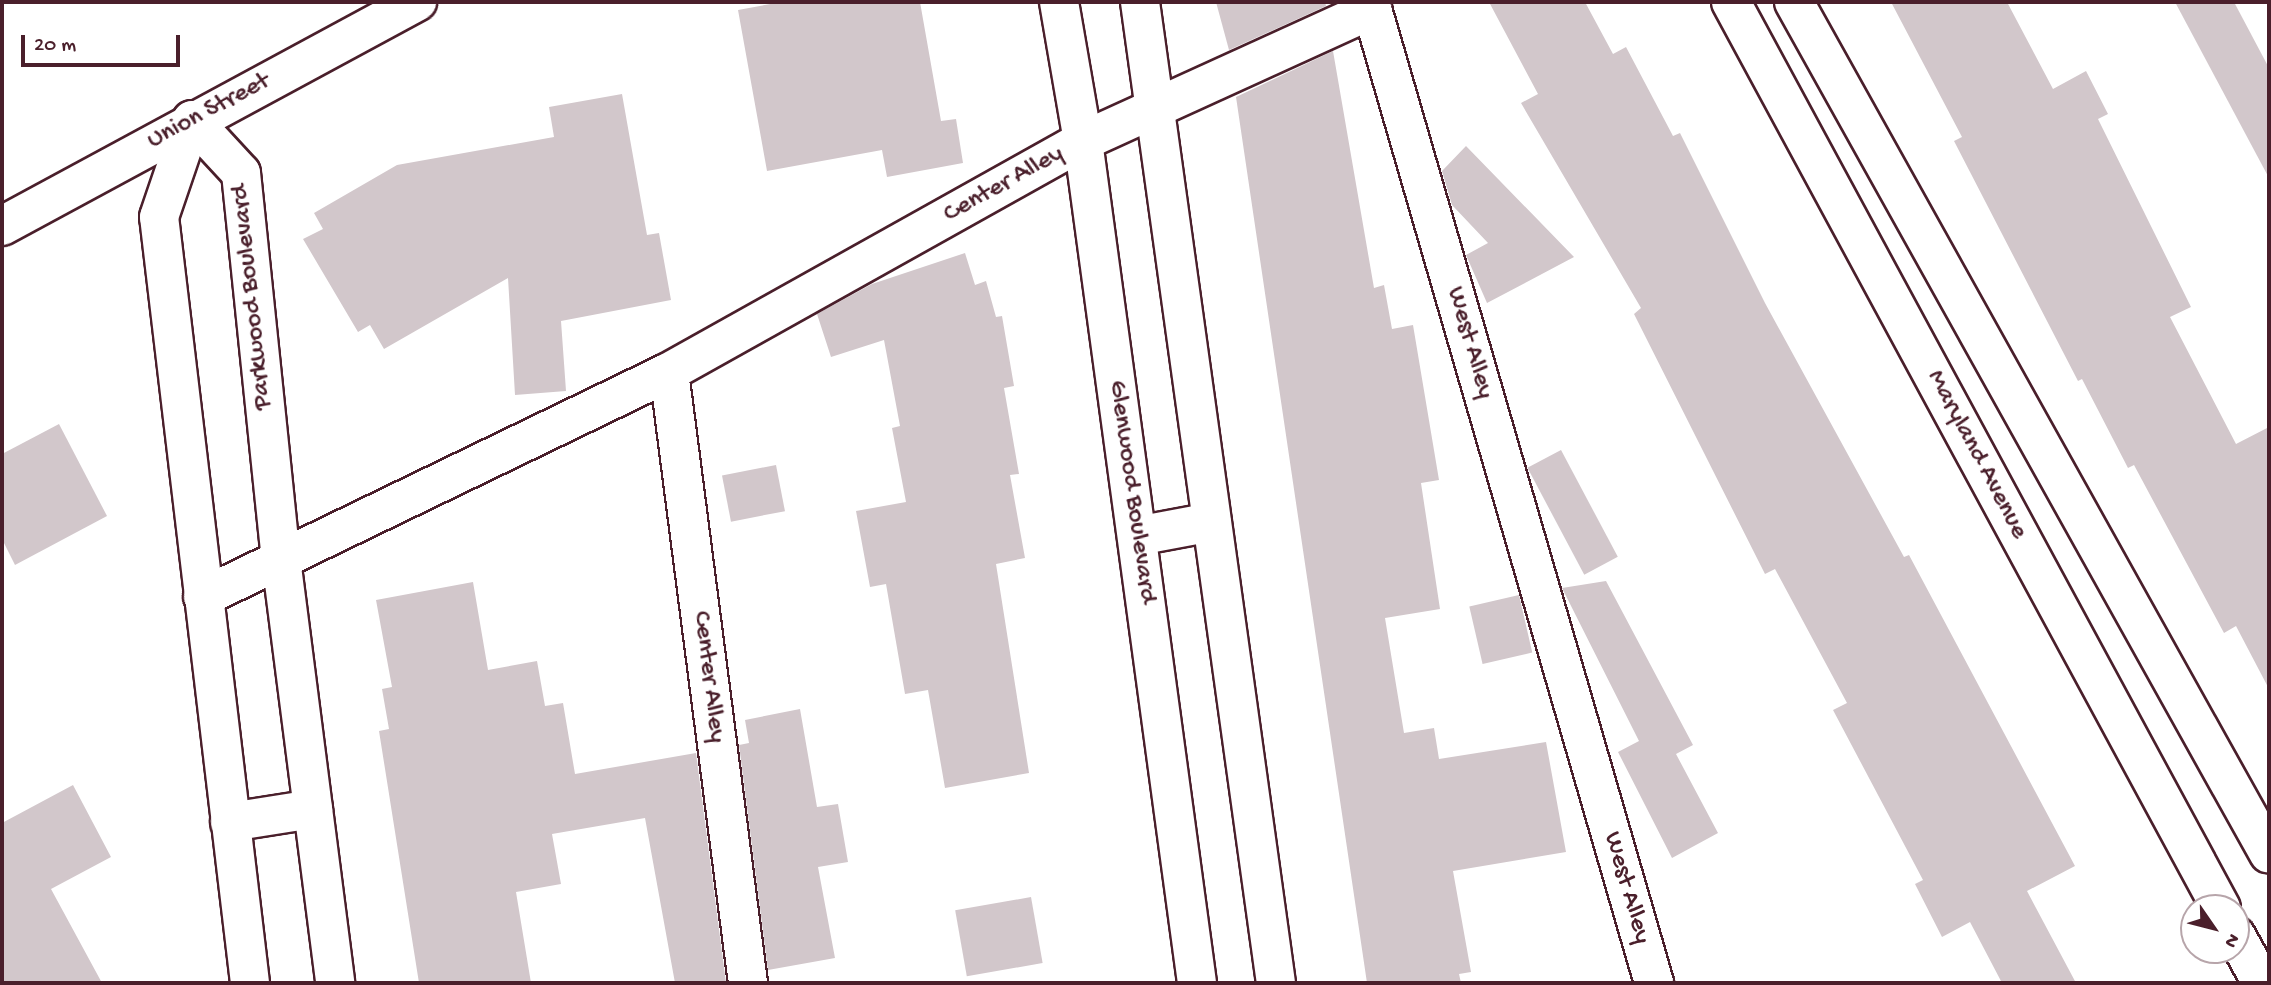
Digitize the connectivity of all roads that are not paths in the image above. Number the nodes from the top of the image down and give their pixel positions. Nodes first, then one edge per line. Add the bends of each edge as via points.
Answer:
1 (418, 2) edge
2 (1059, 2) edge
3 (1140, 2) edge
4 (1731, 2) edge
5 (1794, 2) edge
6 (1156, 109) junction
7 (191, 120) junction
8 (1083, 141) junction
9 (2, 226) edge
10 (1950, 282) junction
11 (1900, 314) junction
12 (668, 372) junction
13 (1212, 522) junction
14 (1137, 536) junction
15 (281, 559) junction
16 (203, 597) junction
17 (313, 809) junction
18 (230, 822) junction
19 (2269, 854) edge
20 (2213, 894) edge
21 (2250, 961) edge
22 (250, 983) edge
23 (335, 983) edge
24 (748, 983) edge
25 (1197, 983) edge
26 (1276, 983) edge
27 (1654, 983) edge
28 (2262, 983) edge

1 - 7 street, Union Street
2 - 8 street, Glenwood Boulevard
3 - 6 street
4 - 11 street, Maryland Avenue
5 - 10 street
6 - 8 street, West Alley
6 - 13 street
6 - 27 street, West Alley via 1372,9
7 - 9 street, Union Street
7 - 15 street, Parkwood Boulevard via 241,173
7 - 16 street via 159,217
8 - 12 street, Center Alley
8 - 14 street, Glenwood Boulevard
10 - 11 street
10 - 19 street
11 - 20 street, Maryland Avenue
12 - 15 street, Center Alley
12 - 24 street, Center Alley
13 - 14 street
13 - 26 street
14 - 25 street, Glenwood Boulevard
15 - 16 street, Center Alley
15 - 17 street, Parkwood Boulevard
16 - 18 street
17 - 18 street
17 - 23 street, Parkwood Boulevard
18 - 22 street
21 - 28 street

